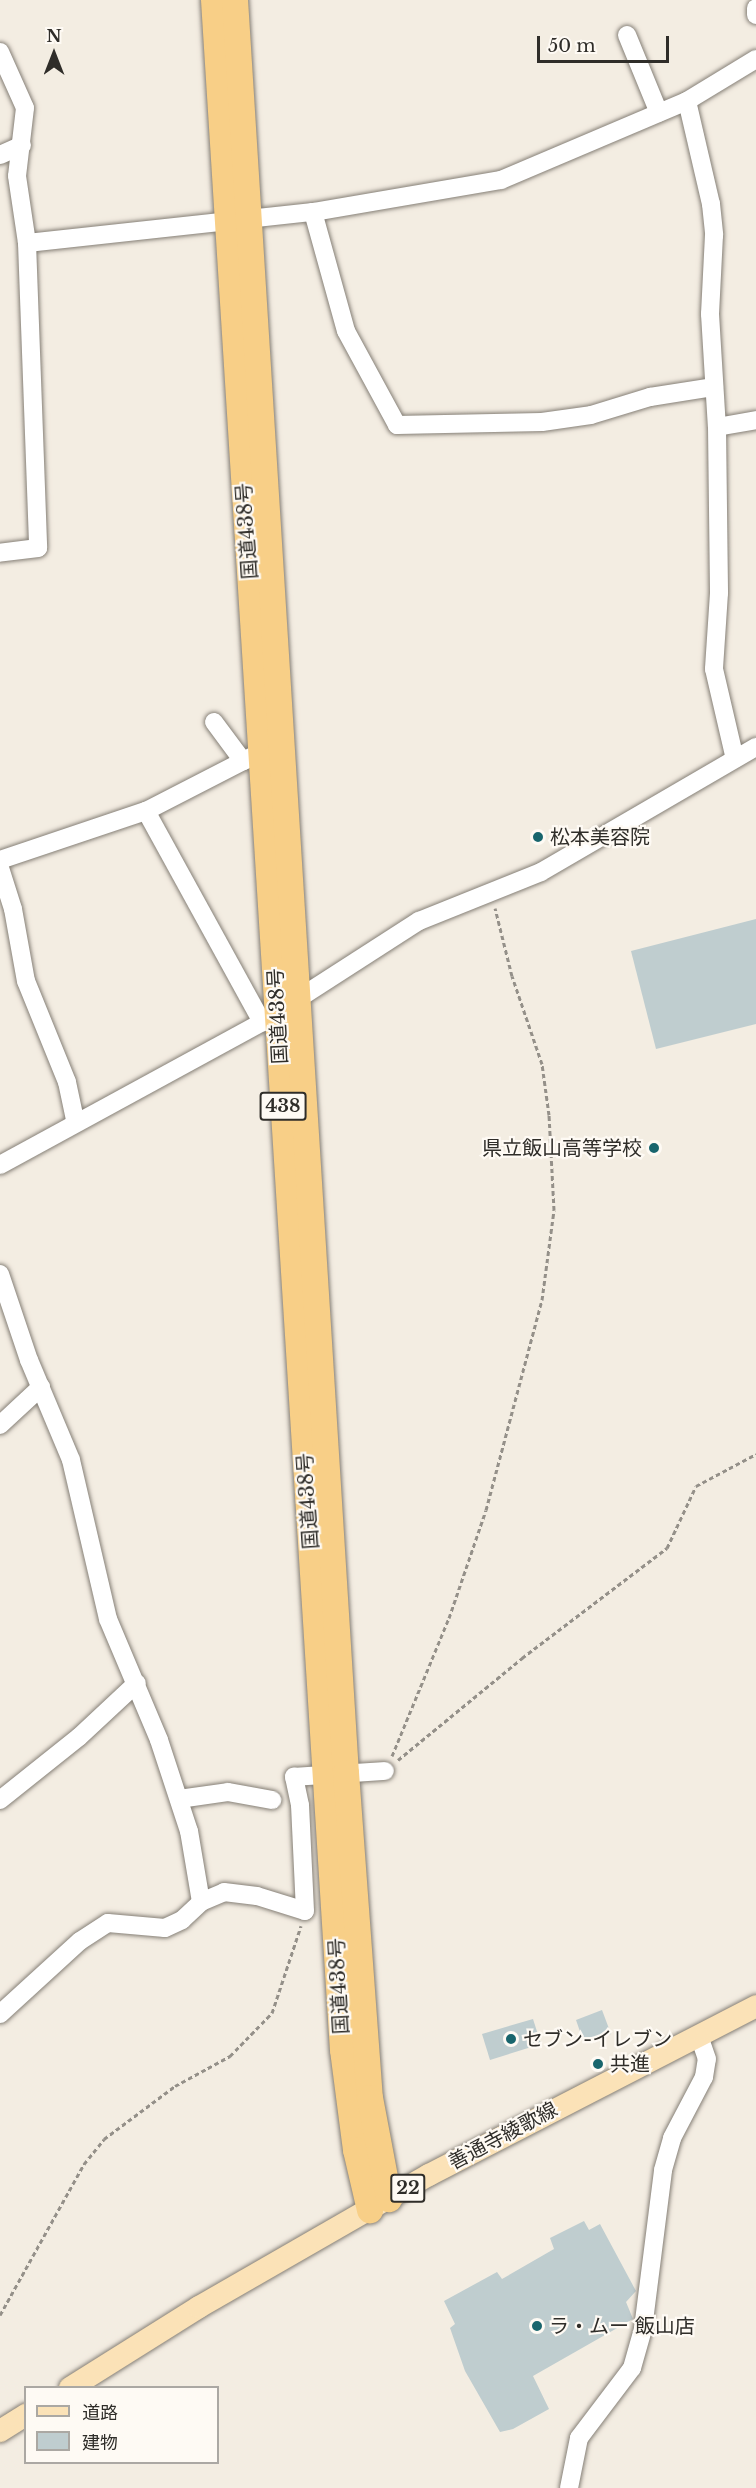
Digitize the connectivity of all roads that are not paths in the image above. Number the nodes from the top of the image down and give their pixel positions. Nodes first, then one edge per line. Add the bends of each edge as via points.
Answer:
1 (214, 0) edge
2 (235, 0) edge
3 (756, 8) edge
4 (756, 15) edge
5 (627, 35) dead end
6 (0, 52) edge
7 (756, 59) edge
8 (8, 90) edge
9 (687, 101) junction
10 (660, 113) junction
11 (22, 145) junction
12 (0, 155) edge
13 (314, 212) junction
14 (239, 220) junction
15 (27, 243) junction
16 (714, 387) junction
17 (756, 420) edge
18 (717, 427) junction
19 (0, 553) edge
20 (214, 722) dead end
21 (756, 747) edge
22 (252, 757) junction
23 (735, 759) junction
24 (146, 811) junction
25 (0, 860) edge
26 (0, 868) edge
27 (279, 1011) junction
28 (75, 1121) junction
29 (0, 1165) edge
30 (0, 1274) edge
31 (41, 1387) junction
32 (0, 1425) edge
33 (137, 1683) junction
34 (385, 1771) road end
35 (336, 1773) junction
36 (178, 1799) junction
37 (0, 1800) edge
38 (272, 1800) dead end
39 (201, 1902) junction
40 (756, 2006) edge
41 (0, 2014) edge
42 (699, 2036) junction
43 (380, 2204) junction
44 (73, 2386) edge
45 (24, 2416) edge
46 (0, 2431) edge
47 (569, 2488) edge

1 - 14 highway, 国道438号 / 438
2 - 14 highway, 国道438号 / 438
3 - 4 street
5 - 10 street
6 - 8 street
7 - 9 street
8 - 11 street via 25,108
9 - 10 street
9 - 16 street via 711,204 714,235 710,314
10 - 13 street via 501,180
11 - 12 street
11 - 15 street via 17,176
13 - 14 street
13 - 16 street via 346,331 397,425 542,422 591,415 650,396
14 - 15 street
14 - 22 highway, 国道438号 / 438
14 - 27 highway, 国道438号 / 438
15 - 19 street via 38,548
16 - 18 street
17 - 18 street
18 - 23 street via 719,593 714,669
20 - 22 street
21 - 23 street
22 - 24 street
22 - 27 highway, 国道438号 / 438
23 - 27 street via 542,872 490,889 420,921
24 - 25 street
24 - 27 street
26 - 28 street via 13,909 26,981 67,1082
27 - 28 street
27 - 35 highway, 国道438号 / 438
28 - 29 street
30 - 31 street
31 - 32 street
31 - 33 street via 71,1460 108,1619
33 - 36 street
33 - 37 street via 79,1737
34 - 35 street
35 - 39 street via 294,1777 300,1806 305,1911 257,1896 224,1892
35 - 43 highway, 国道438号 / 438 via 343,2050 356,2150
36 - 38 street via 228,1792
36 - 39 street via 189,1831
39 - 41 street via 182,1920 165,1928 108,1923 80,1941
40 - 42 main road, 善通寺綾歌線 / 22
42 - 43 main road, 善通寺綾歌線 / 22 via 550,2110
42 - 47 street via 707,2060 672,2138 663,2170 643,2329 632,2368 579,2438
43 - 44 main road, 善通寺綾歌線 / 22 via 199,2307
45 - 46 main road

